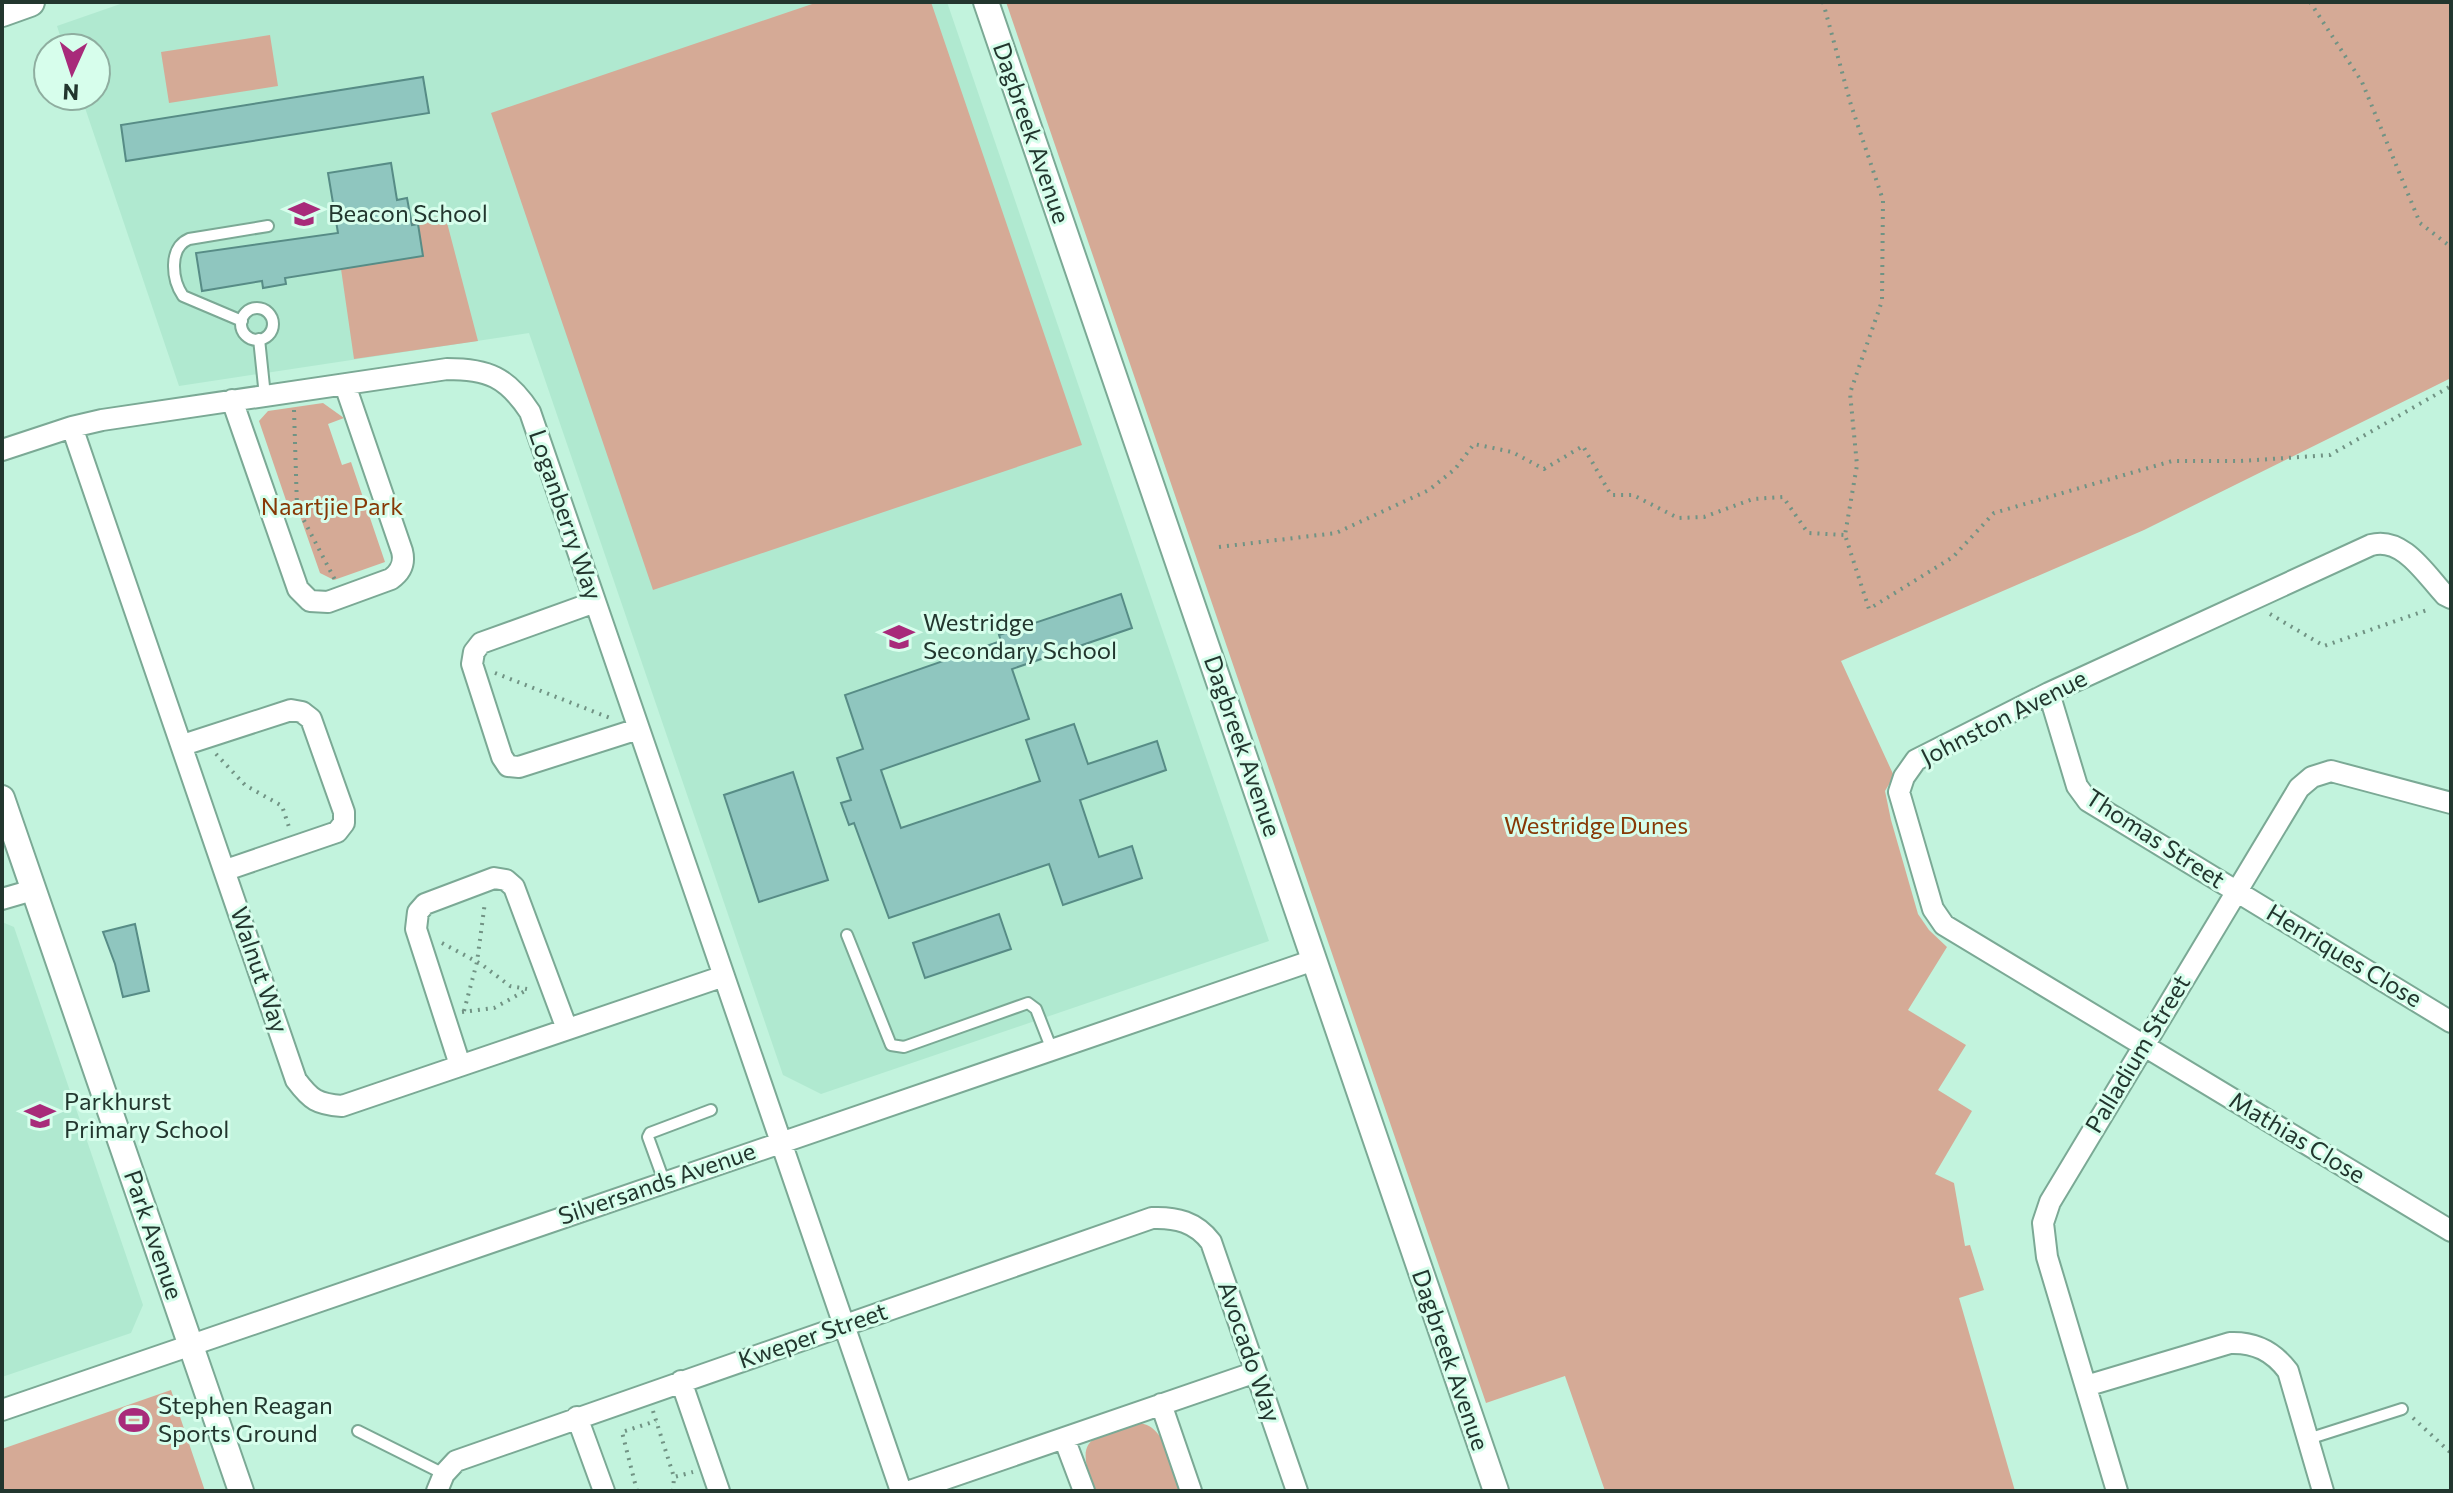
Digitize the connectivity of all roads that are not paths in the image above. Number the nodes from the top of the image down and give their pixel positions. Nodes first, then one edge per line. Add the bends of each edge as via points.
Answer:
1 (30, 2) edge
2 (986, 2) edge
3 (2, 12) edge
4 (268, 226) dead end
5 (242, 321) junction
6 (259, 339) junction
7 (345, 385) junction
8 (265, 396) junction
9 (232, 400) junction
10 (72, 427) junction
11 (2, 450) edge
12 (595, 602) junction
13 (2444, 602) edge
14 (2049, 693) junction
15 (638, 729) junction
16 (183, 745) junction
17 (2, 798) edge
18 (2451, 803) edge
19 (226, 870) junction
20 (33, 890) junction
21 (2236, 891) junction
22 (2, 899) edge
23 (847, 935) dead end
24 (1314, 960) junction
25 (724, 976) junction
26 (2451, 1022) edge
27 (567, 1029) junction
28 (2143, 1045) junction
29 (1052, 1050) junction
30 (460, 1065) junction
31 (711, 1110) dead end
32 (781, 1141) junction
33 (664, 1181) junction
34 (1188, 1222) joint
35 (2451, 1231) edge
36 (844, 1326) junction
37 (190, 1345) junction
38 (1256, 1372) junction
39 (681, 1381) junction
40 (2086, 1386) junction
41 (1161, 1404) junction
42 (2402, 1409) road end
43 (2, 1410) edge
44 (577, 1417) junction
45 (358, 1431) dead end
46 (1064, 1438) junction
47 (2308, 1439) junction
48 (440, 1482) edge
49 (241, 1491) edge
50 (604, 1491) edge
51 (719, 1491) edge
52 (901, 1491) edge
53 (910, 1491) edge
54 (1084, 1491) edge
55 (1191, 1491) edge
56 (1297, 1491) edge
57 (1496, 1491) edge
58 (2117, 1491) edge
59 (2323, 1491) edge

1 - 3 main road
2 - 24 street, Dagbreek Avenue
4 - 5 lane via 189,239 174,257 183,296
5 - 6 lane via 245,334
5 - 6 lane via 257,308 270,314 273,327
6 - 8 lane
7 - 8 street, Loganberry Way
7 - 9 street via 403,562 391,579 328,602 310,601 298,589
7 - 12 street, Loganberry Way via 447,369 472,369 500,378 530,412
8 - 9 street, Loganberry Way
9 - 10 street, Loganberry Way
10 - 11 street, Loganberry Way
10 - 16 street, Walnut Way
12 - 15 street, Loganberry Way
12 - 15 street via 481,643 474,652 472,664 502,757 508,766 519,767
13 - 14 street, Johnston Avenue via 2445,595 2404,551 2383,542
14 - 21 street, Thomas Street via 2081,794
14 - 28 street, Johnston Avenue via 1916,760 1899,792 1933,909 1944,925
15 - 25 street, Loganberry Way
16 - 19 street, Walnut Way
16 - 19 street via 291,710 302,712 311,719 344,812 337,832
17 - 20 street, Park Avenue
18 - 21 street, Palladium Street via 2331,771 2321,773 2299,788
19 - 30 street, Walnut Way via 296,1080 309,1098 342,1106
20 - 22 street
20 - 37 street, Park Avenue
21 - 26 street, Henriques Close
21 - 28 street, Palladium Street
23 - 29 lane via 891,1045 904,1047 1028,1003 1034,1005
24 - 29 street, Silversands Avenue
24 - 57 street, Dagbreek Avenue
25 - 27 street, Walnut Way
25 - 32 street, Loganberry Way
27 - 30 street, Walnut Way
27 - 30 street via 514,887 494,878 425,904 418,912 416,929 454,1014
28 - 35 street, Mathias Close
28 - 40 street, Palladium Street via 2043,1223 2047,1257
29 - 32 street, Silversands Avenue
31 - 33 lane via 650,1133
32 - 33 street, Silversands Avenue
32 - 36 street, Loganberry Way
33 - 37 street, Silversands Avenue
34 - 36 street, Kweper Street via 1152,1218
34 - 38 street, Avocado Way via 1211,1242
36 - 39 street, Kweper Street
36 - 52 street, Loganberry Way
37 - 43 street, Silversands Avenue
37 - 49 street, Park Avenue
38 - 41 street
38 - 56 street, Avocado Way
39 - 44 street, Kweper Street
39 - 51 street
40 - 47 street via 2245,1343 2277,1356 2288,1371
40 - 58 street, Palladium Street
41 - 46 street
41 - 55 street
42 - 47 lane
44 - 48 street, Kweper Street via 456,1461
44 - 50 street
45 - 48 lane
46 - 53 street
46 - 54 street
47 - 59 street

